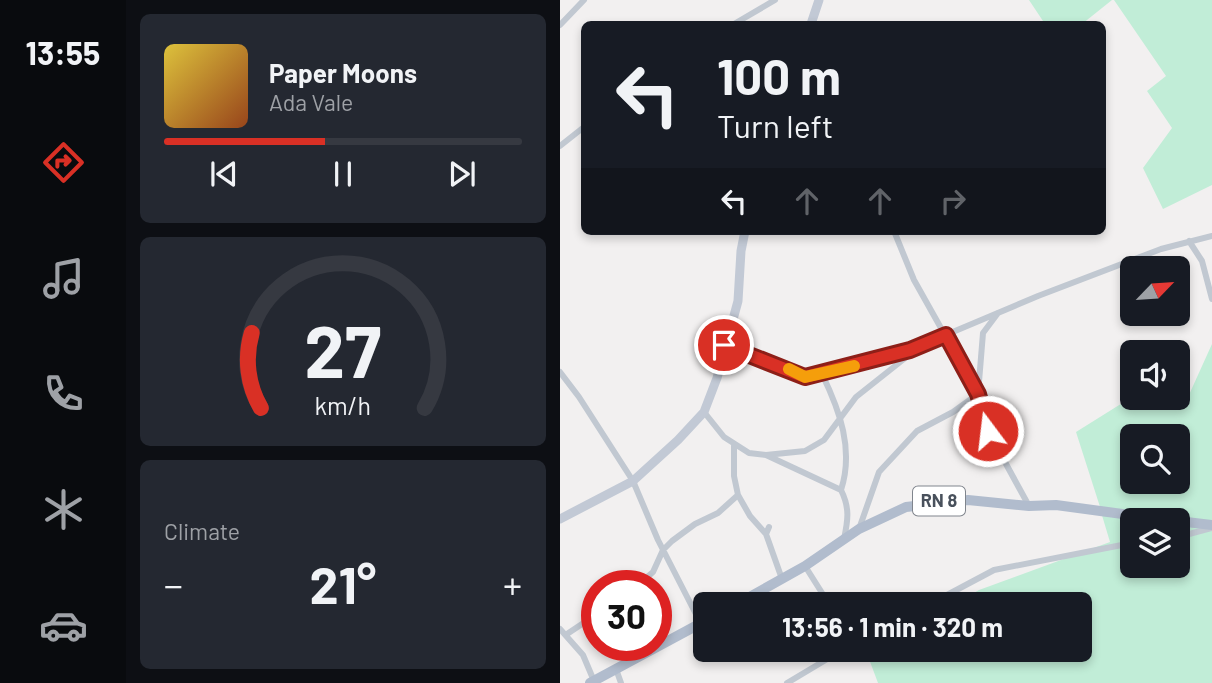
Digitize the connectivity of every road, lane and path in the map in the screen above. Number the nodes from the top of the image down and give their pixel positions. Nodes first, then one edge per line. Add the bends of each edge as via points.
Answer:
1 (584, 0) edge
2 (775, 0) edge
3 (819, 0) edge
4 (739, 21) edge
5 (812, 21) edge
6 (560, 25) edge
7 (581, 129) edge
8 (560, 146) edge
9 (744, 235) edge
10 (896, 235) edge
11 (1212, 236) edge
12 (1189, 241) junction
13 (1212, 299) edge
14 (999, 312) junction
15 (946, 335) junction
16 (724, 345) junction
17 (921, 346) junction
18 (560, 372) edge
19 (822, 374) junction
20 (978, 394) junction
21 (704, 412) junction
22 (841, 417) junction
23 (734, 444) junction
24 (766, 455) junction
25 (633, 481) junction
26 (841, 490) junction
27 (738, 495) junction
28 (1029, 506) junction
29 (1120, 514) edge
30 (560, 519) edge
31 (1190, 523) edge
32 (1212, 526) edge
33 (859, 529) junction
34 (1190, 533) edge
35 (844, 540) junction
36 (1120, 545) edge
37 (663, 550) junction
38 (806, 566) junction
39 (654, 570) edge
40 (782, 579) junction
41 (759, 592) edge
42 (822, 592) edge
43 (953, 592) edge
44 (693, 604) edge
45 (581, 625) edge
46 (693, 627) edge
47 (560, 629) edge
48 (567, 634) junction
49 (822, 662) edge
50 (616, 669) junction
51 (592, 682) edge
52 (621, 683) edge
53 (787, 683) edge

1 - 6 street
2 - 4 street
3 - 5 street
7 - 8 street
9 - 16 street via 738,301
10 - 15 street via 914,280
11 - 12 street
12 - 13 street via 1202,261
12 - 14 street
14 - 15 street
14 - 20 street via 984,333
15 - 17 street
15 - 20 street
16 - 19 street via 805,377
16 - 21 street
17 - 19 street
17 - 22 street via 856,397
18 - 25 street
19 - 22 street
20 - 28 street via 988,431
20 - 33 street via 917,430 879,472
21 - 23 street
21 - 25 street
22 - 24 street via 824,440 805,451
22 - 26 street via 845,429
23 - 24 street via 749,453
23 - 27 street
24 - 26 street
25 - 30 street
25 - 37 street
26 - 35 street via 849,518
27 - 37 street
27 - 40 street via 767,531
28 - 29 main road, RN 8
28 - 33 main road, RN 8 via 968,500 930,502 884,515
31 - 32 main road
32 - 34 street
33 - 35 main road, RN 8
35 - 38 main road, RN 8
36 - 43 street via 994,570
37 - 39 street
37 - 44 street
38 - 40 main road, RN 8
38 - 42 street
40 - 41 main road, RN 8
45 - 48 street
46 - 50 main road
47 - 48 street
48 - 51 street via 583,655
49 - 53 street
50 - 51 main road
50 - 52 street

